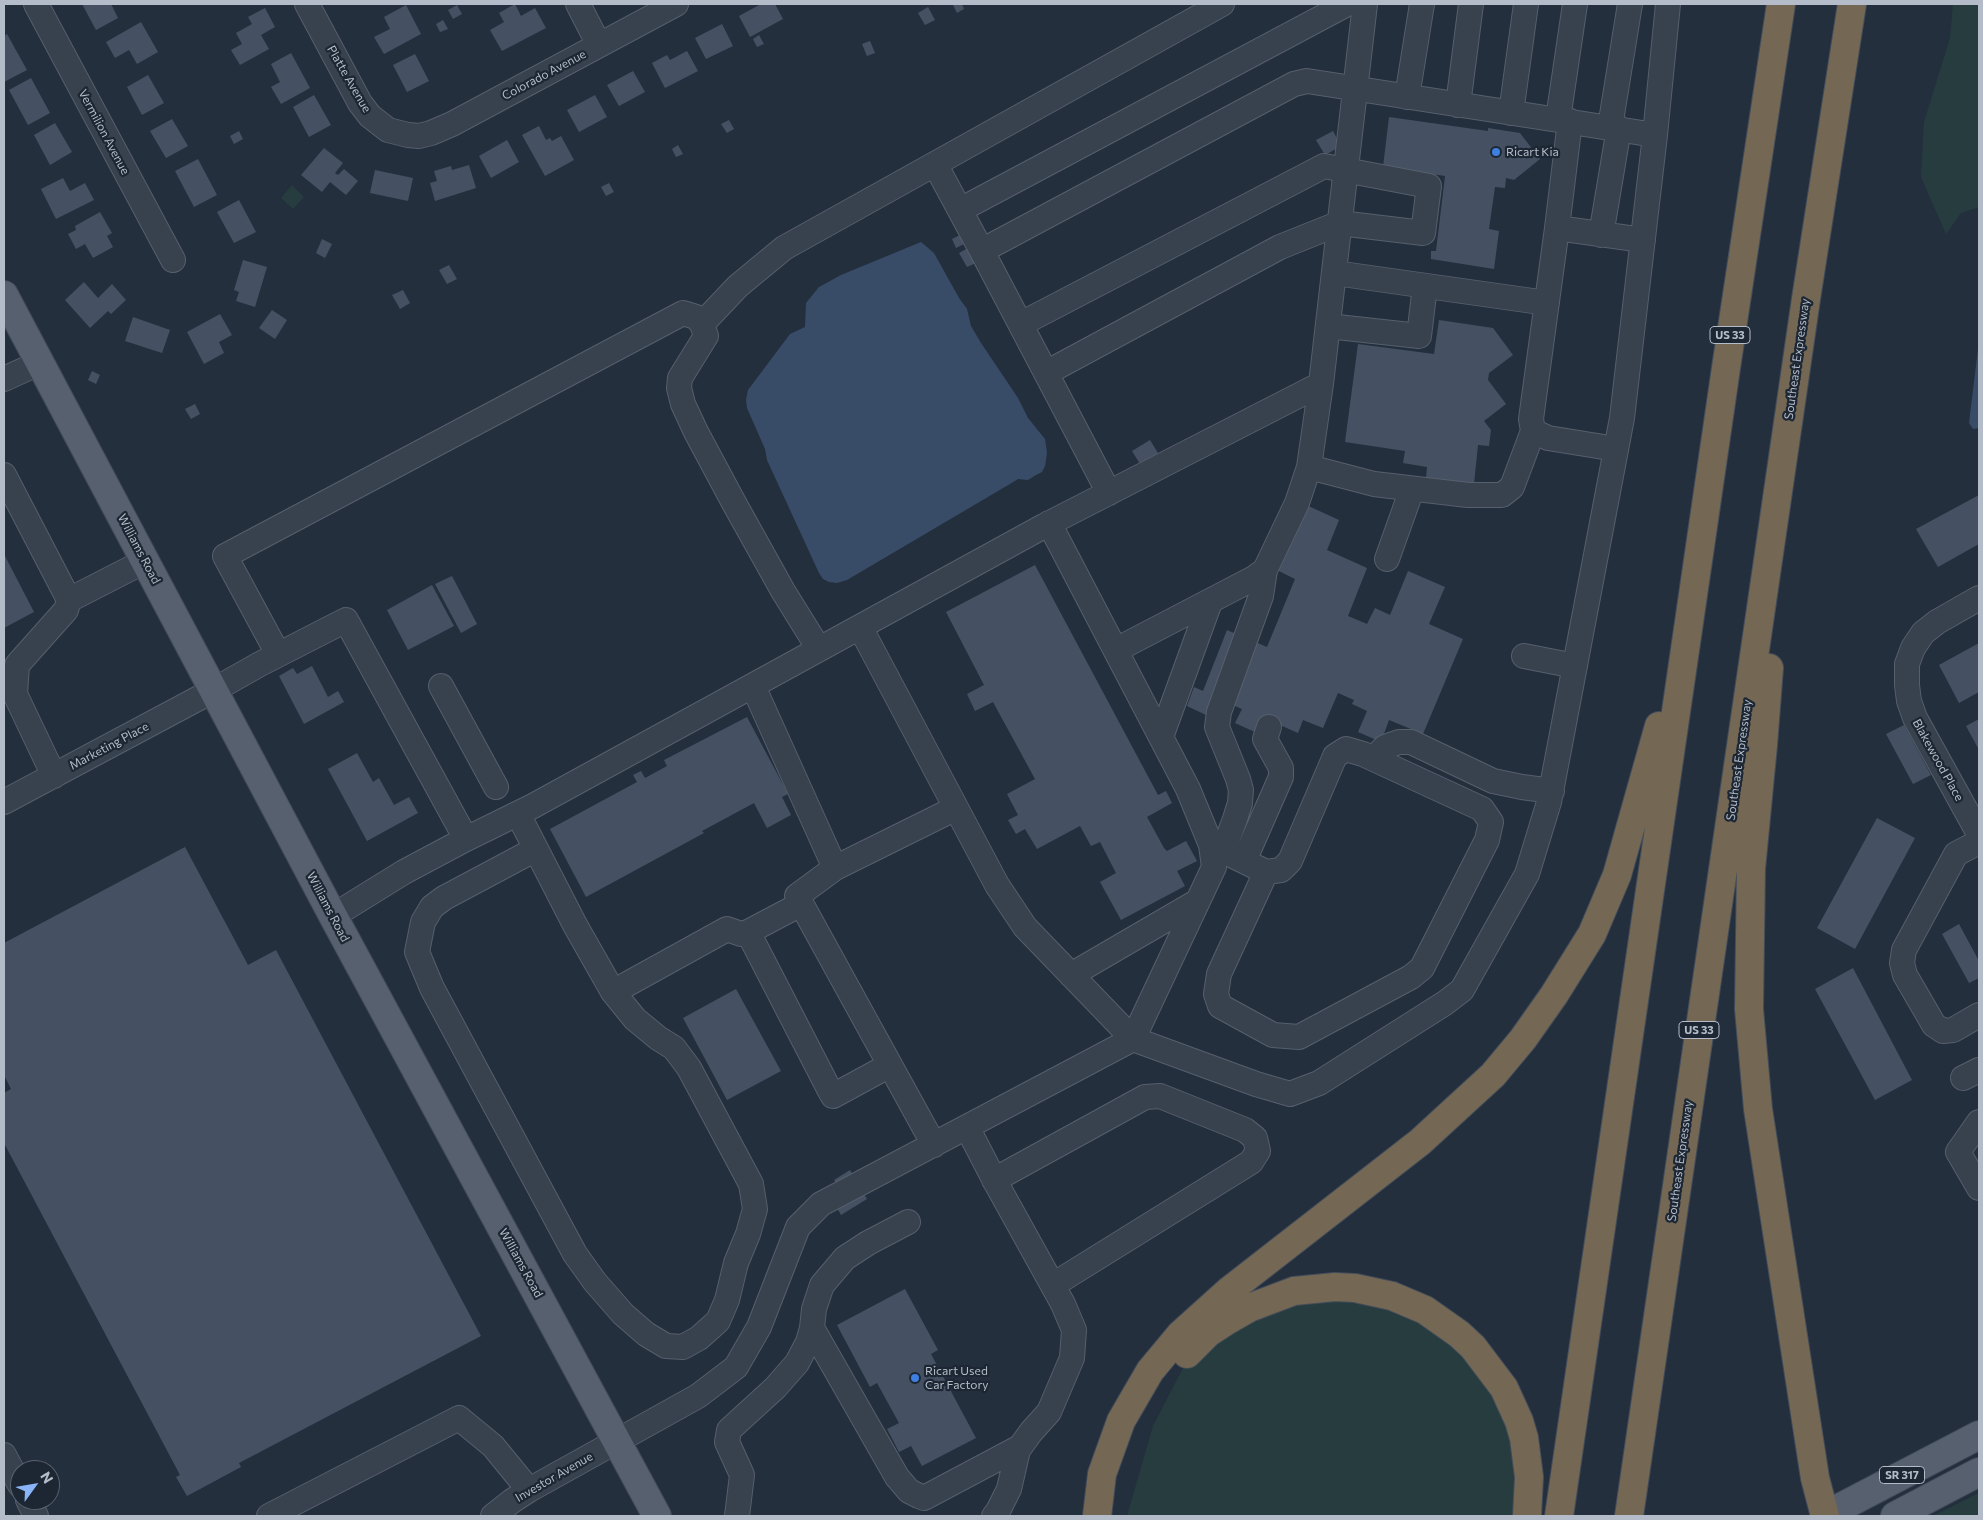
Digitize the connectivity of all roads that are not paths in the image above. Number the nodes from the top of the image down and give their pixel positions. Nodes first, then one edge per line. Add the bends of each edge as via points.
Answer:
1 (36, 4) edge
2 (307, 4) edge
3 (578, 4) edge
4 (676, 4) edge
5 (1222, 4) edge
6 (1347, 4) edge
7 (1365, 4) edge
8 (1422, 4) edge
9 (1471, 4) edge
10 (1526, 4) edge
11 (1575, 4) edge
12 (1630, 4) edge
13 (1668, 4) edge
14 (1781, 4) edge
15 (1852, 4) edge
16 (599, 45) junction
17 (1356, 90) junction
18 (1406, 97) junction
19 (1458, 105) junction
20 (1511, 113) junction
21 (1564, 120) junction
22 (1614, 128) junction
23 (408, 135) joint
24 (1655, 135) junction
25 (934, 164) junction
26 (1347, 170) junction
27 (960, 210) junction
28 (1340, 223) junction
29 (1557, 228) junction
30 (1601, 235) junction
31 (1643, 240) junction
32 (984, 255) junction
33 (173, 260) dead end
34 (1335, 273) junction
35 (1426, 286) junction
36 (4, 295) edge
37 (1547, 303) junction
38 (702, 324) junction
39 (1021, 324) junction
40 (1328, 326) junction
41 (39, 362) junction
42 (1046, 373) junction
43 (4, 379) edge
44 (1321, 384) junction
45 (1533, 431) junction
46 (1616, 449) junction
47 (1309, 467) junction
48 (4, 475) edge
49 (1412, 489) junction
50 (1109, 493) junction
51 (1049, 524) junction
52 (1770, 544) junction
53 (1388, 559) dead end
54 (145, 561) junction
55 (1265, 570) junction
56 (1979, 598) edge
57 (70, 600) junction
58 (1210, 602) junction
59 (860, 627) junction
60 (1687, 634) junction
61 (819, 649) junction
62 (1116, 650) junction
63 (278, 654) junction
64 (1524, 656) dead end
65 (1575, 666) junction
66 (441, 686) dead end
67 (753, 686) junction
68 (214, 690) junction
69 (9, 697) edge
70 (1268, 727) dead end
71 (1161, 737) junction
72 (1376, 760) junction
73 (54, 776) junction
74 (496, 787) dead end
75 (1552, 791) junction
76 (4, 802) edge
77 (956, 808) junction
78 (518, 814) junction
79 (1979, 834) edge
80 (466, 839) junction
81 (1979, 842) edge
82 (1217, 848) junction
83 (536, 849) junction
84 (1244, 861) junction
85 (835, 868) junction
86 (1266, 872) junction
87 (1198, 901) junction
88 (802, 904) junction
89 (333, 916) junction
90 (748, 932) junction
91 (1071, 975) junction
92 (613, 992) junction
93 (1979, 1016) edge
94 (1133, 1039) junction
95 (890, 1065) junction
96 (1979, 1122) edge
97 (967, 1127) junction
98 (934, 1145) junction
99 (994, 1180) junction
100 (1979, 1188) edge
101 (908, 1222) dead end
102 (1053, 1284) junction
103 (812, 1328) junction
104 (1979, 1435) edge
105 (617, 1441) junction
106 (1020, 1447) junction
107 (4, 1455) edge
108 (10, 1467) edge
109 (1979, 1472) edge
110 (529, 1490) junction
111 (269, 1516) edge
112 (493, 1516) edge
113 (657, 1516) edge
114 (737, 1516) edge
115 (994, 1516) edge
116 (1097, 1516) edge
117 (1113, 1516) edge
118 (1527, 1516) edge
119 (1559, 1516) edge
120 (1629, 1516) edge
121 (1825, 1516) edge
122 (1895, 1516) edge

1 - 33 street, Vermilion Avenue
2 - 23 street, Platte Avenue via 370,116 388,130
3 - 16 street
4 - 16 street, Colorado Avenue
5 - 25 street
6 - 27 street
7 - 17 street
8 - 18 street
9 - 19 street
10 - 20 street
11 - 21 street
12 - 22 street
13 - 24 street
14 - 60 highway, US 33
15 - 52 highway, Southeast Expressway / US 33
16 - 23 street, Colorado Avenue via 442,128
17 - 18 street
17 - 26 street
17 - 32 street via 1307,81 1294,84 987,248
18 - 19 street
19 - 20 street
20 - 21 street
21 - 22 street
21 - 29 street
22 - 24 street
22 - 30 street
24 - 31 street
25 - 27 street
25 - 38 street via 784,248 738,286
26 - 28 street
26 - 28 street via 1429,186 1423,233
26 - 39 street via 1324,166
27 - 32 street
28 - 34 street
28 - 42 street via 1280,248
29 - 30 street
29 - 37 street
30 - 31 street
31 - 46 street
32 - 39 street
34 - 35 street
34 - 40 street
35 - 37 street
35 - 40 street via 1419,336
36 - 41 main road, Williams Road
37 - 45 street via 1531,419
38 - 61 street via 706,336 680,378 683,404 734,503
38 - 63 street via 696,317 683,313 675,316 225,556
39 - 42 street
40 - 44 street
41 - 43 street
41 - 54 main road, Williams Road
42 - 50 street
44 - 47 street
44 - 50 street
45 - 46 street via 1548,438
45 - 49 street via 1512,487 1502,496
46 - 65 street
47 - 49 street via 1374,484
47 - 55 street via 1297,503
48 - 57 street
49 - 53 street
50 - 51 street
51 - 59 street
51 - 62 street
52 - 120 highway, Southeast Expressway / US 33
52 - 121 highway via 1771,638 1751,869 1749,1009 1758,1109 1815,1478
54 - 57 street
54 - 68 main road, Williams Road
55 - 58 street
55 - 82 street via 1261,596 1219,712 1217,727 1241,790 1237,811
56 - 79 street, Blakewood Place via 1923,633 1907,664 1906,684 1915,718
57 - 69 street via 66,610 17,665
58 - 62 street
58 - 71 street
59 - 61 street
59 - 77 street
60 - 116 highway via 1617,875 1592,934 1554,995 1499,1068 1458,1108 1420,1142 1230,1290 1180,1335 1150,1372 1121,1421 1102,1474
60 - 119 highway, US 33
61 - 67 street
62 - 71 street
63 - 68 street, Marketing Place
63 - 80 street, Marketing Place via 346,620
64 - 65 street
65 - 75 street
66 - 74 street
67 - 78 street
67 - 85 street
68 - 73 street, Marketing Place
68 - 89 main road, Williams Road
69 - 73 street
70 - 84 street via 1265,739 1281,768 1281,777
71 - 82 street
72 - 75 street via 1386,747 1398,742 1411,742 1493,780
72 - 86 street via 1346,750 1335,756 1290,861 1282,870
72 - 86 street via 1482,809 1491,822 1487,840 1422,968 1299,1037 1273,1035 1220,1006 1216,994 1218,974
73 - 76 street, Marketing Place
75 - 94 street via 1527,874 1462,990 1319,1083 1290,1094
77 - 85 street
77 - 91 street via 997,885 1025,927
78 - 80 street
78 - 83 street
80 - 89 street via 404,872
81 - 93 street via 1956,854 1904,950 1902,963 1934,1025 1943,1031 1953,1030
82 - 84 street
82 - 87 street via 1214,867
83 - 92 street
83 - 92 street via 444,898 432,908 423,922 417,952 432,988 575,1254 623,1314 646,1334 666,1346 682,1347 699,1338 718,1321 755,1209 750,1184 689,1068 674,1048 635,1019
84 - 86 street
85 - 88 street via 797,896
87 - 91 street
87 - 94 street
88 - 90 street
88 - 95 street
89 - 105 main road, Williams Road
90 - 92 street via 741,934 727,929
90 - 95 street via 833,1096
91 - 94 street
94 - 97 street, Investor Avenue
95 - 98 street
96 - 100 street via 1958,1152
97 - 98 street, Investor Avenue
97 - 99 street
98 - 105 street, Investor Avenue via 820,1204 798,1227 759,1327 736,1367 698,1396
99 - 102 street
99 - 102 street via 1145,1098 1160,1096 1245,1130 1255,1138 1258,1152 1251,1162
101 - 103 street via 845,1258 822,1285
102 - 106 street via 1074,1330 1072,1358 1050,1412
103 - 106 street via 897,1477 909,1491 924,1498
103 - 114 street via 797,1363 729,1430 726,1442 742,1475
104 - 121 main road, SR 317
105 - 110 street, Investor Avenue
105 - 113 main road, Williams Road
106 - 115 street via 1009,1490
107 - 108 street
109 - 122 main road, SR 317
110 - 111 street via 493,1446 459,1418
110 - 112 street, Investor Avenue
117 - 118 highway via 1129,1446 1161,1386 1190,1350 1208,1333 1249,1308 1294,1291 1335,1287 1375,1291 1425,1310 1459,1334 1484,1360 1504,1388 1524,1438

